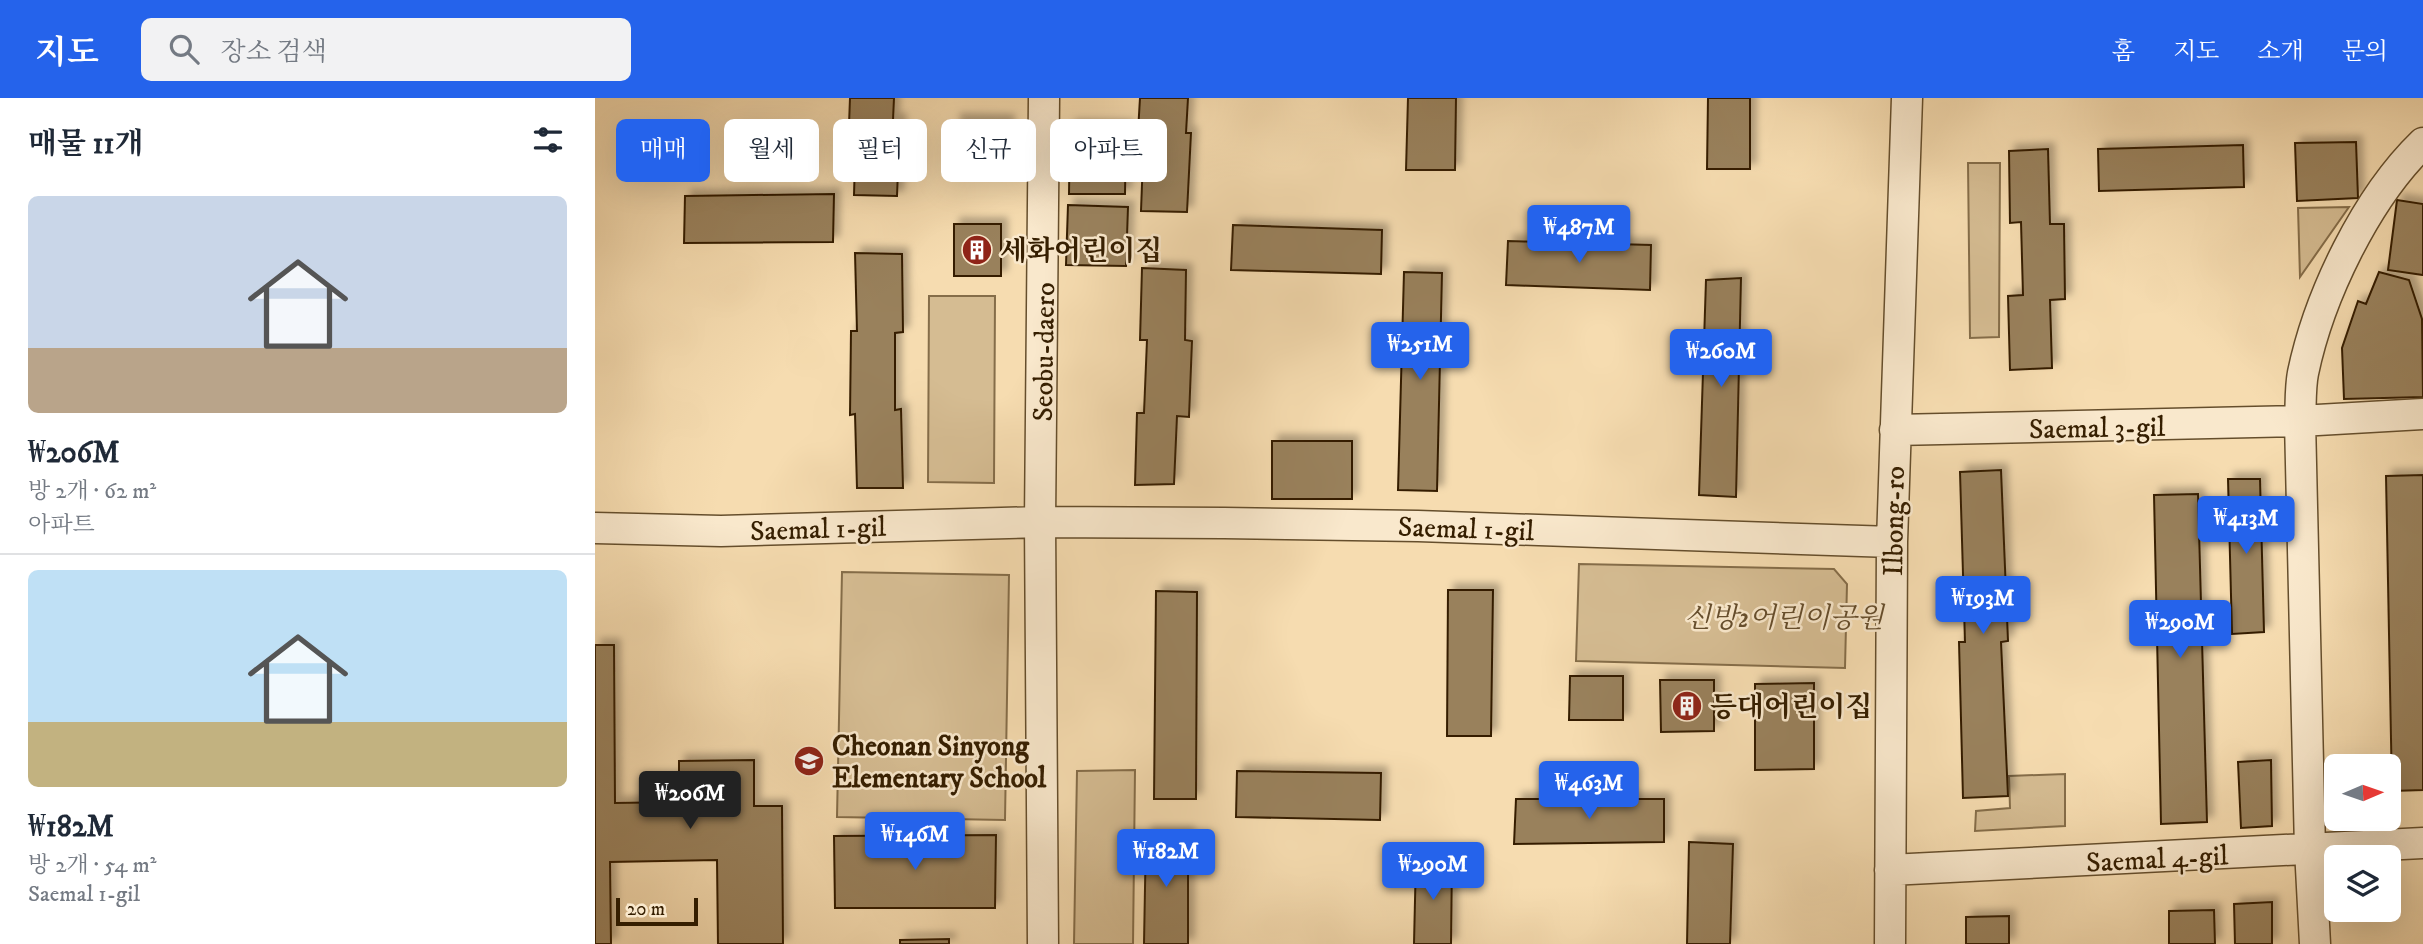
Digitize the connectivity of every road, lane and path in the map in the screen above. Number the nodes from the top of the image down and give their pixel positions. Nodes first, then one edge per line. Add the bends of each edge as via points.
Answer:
1 (1044, 98) edge
2 (1907, 98) edge
3 (2423, 143) edge
4 (2423, 414) edge
5 (2300, 421) junction
6 (1895, 430) junction
7 (1040, 522) junction
8 (595, 528) edge
9 (1892, 542) junction
10 (2423, 843) edge
11 (2310, 849) junction
12 (1890, 870) junction
13 (1043, 944) edge
14 (1890, 944) edge
15 (2315, 944) edge

1 - 7 street, Seobu-daero
2 - 6 street, Ilbong-ro
3 - 5 street via 2380,196 2326,299 2303,374
4 - 5 street, Saemal 3-gil
5 - 6 street, Saemal 3-gil
5 - 11 street
6 - 9 street, Ilbong-ro
7 - 8 street, Saemal 1-gil via 721,531
7 - 9 street, Saemal 1-gil via 1418,526
7 - 13 street
9 - 12 street, Ilbong-ro
10 - 11 street, Saemal 4-gil
11 - 12 street, Saemal 4-gil
11 - 15 street
12 - 14 street, Ilbong-ro

